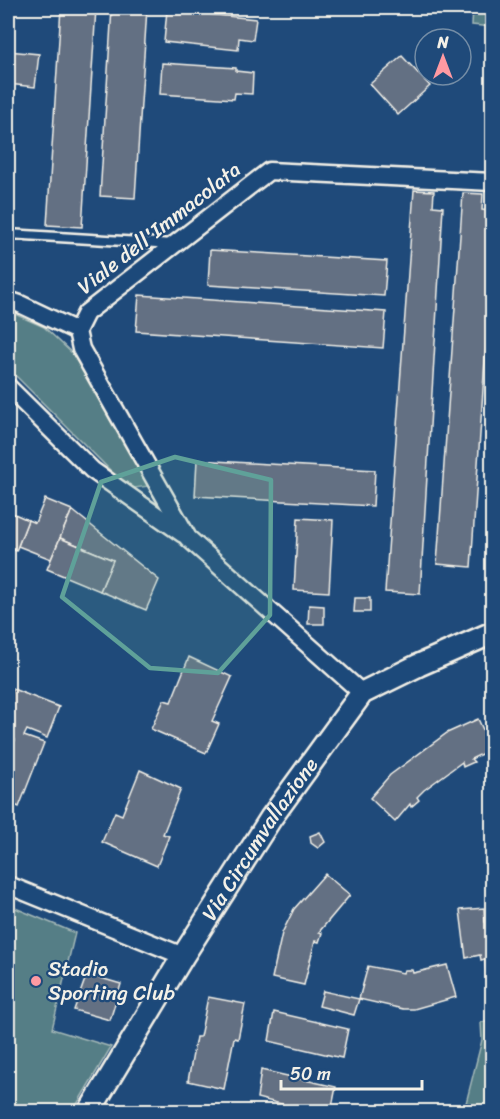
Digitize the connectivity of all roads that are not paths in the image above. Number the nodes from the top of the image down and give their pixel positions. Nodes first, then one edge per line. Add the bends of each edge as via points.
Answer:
1 (492, 182) edge
2 (8, 234) edge
3 (176, 244) junction
4 (8, 300) edge
5 (77, 331) junction
6 (8, 387) edge
7 (188, 538) junction
8 (492, 633) edge
9 (362, 693) junction
10 (8, 885) edge
11 (183, 956) junction
12 (89, 1112) edge

1 - 3 street, Viale dell'Immacolata via 269,171
2 - 3 lane
3 - 5 street, Viale dell'Immacolata via 86,313
4 - 5 street
5 - 7 street via 81,349
6 - 7 street via 92,470
7 - 9 street
8 - 9 street, Via Circumvallazione
9 - 11 street, Via Circumvallazione via 271,818
10 - 11 street
11 - 12 street, Via Circumvallazione

